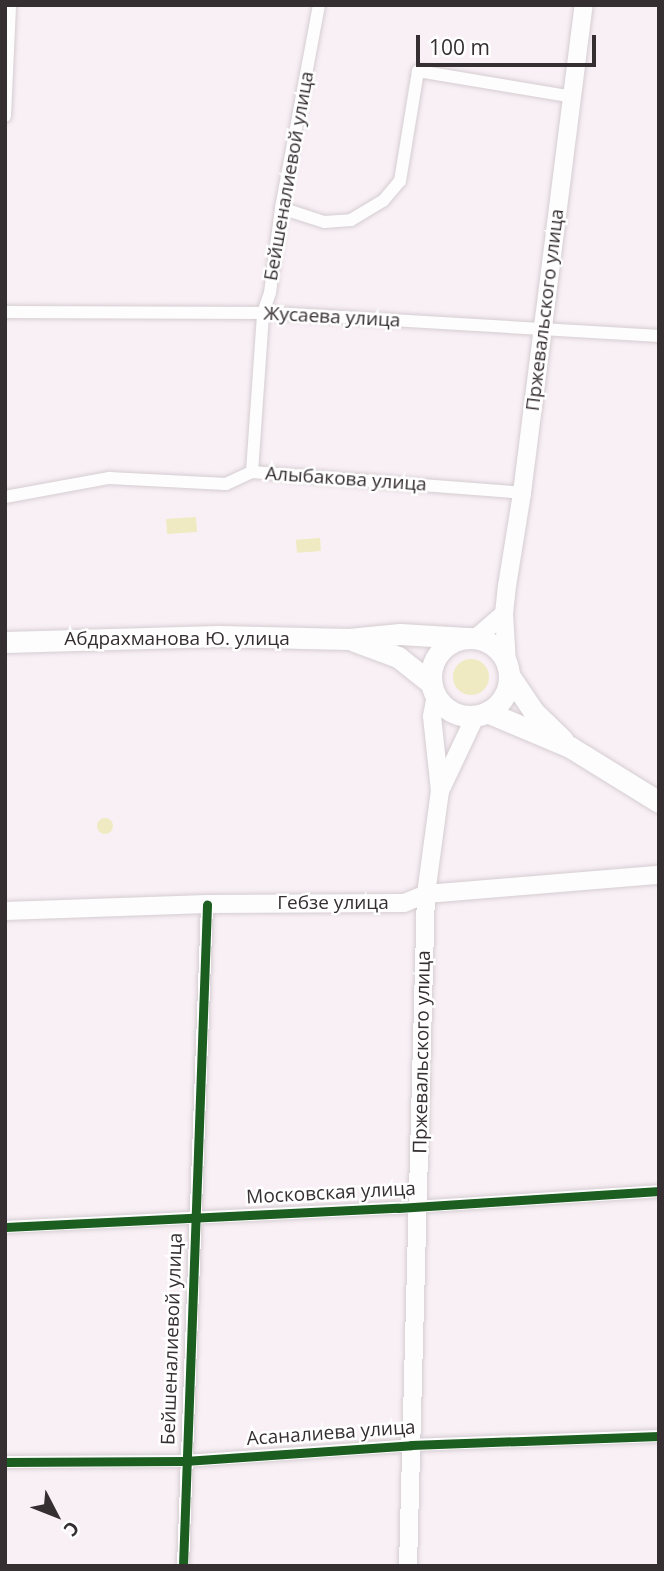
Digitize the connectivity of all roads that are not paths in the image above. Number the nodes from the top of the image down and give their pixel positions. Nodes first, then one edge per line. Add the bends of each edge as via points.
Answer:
1 (10, 5) edge
2 (319, 5) edge
3 (584, 5) edge
4 (573, 97) junction
5 (5, 116) edge
6 (281, 208) junction
7 (5, 312) edge
8 (263, 313) junction
9 (543, 328) junction
10 (659, 335) edge
11 (252, 472) junction
12 (522, 493) junction
13 (5, 496) edge
14 (504, 614) junction
15 (471, 638) junction
16 (349, 639) junction
17 (5, 642) edge
18 (508, 670) junction
19 (434, 690) junction
20 (481, 713) junction
21 (570, 747) junction
22 (440, 791) junction
23 (659, 802) edge
24 (659, 875) edge
25 (426, 894) junction
26 (207, 904) junction
27 (5, 911) edge
28 (659, 1191) edge
29 (418, 1206) junction
30 (194, 1217) junction
31 (5, 1227) edge
32 (659, 1436) edge
33 (411, 1445) junction
34 (185, 1461) junction
35 (5, 1462) edge
36 (183, 1566) edge
37 (408, 1566) edge

1 - 5 street
2 - 6 street, Бейшеналиевой улица
3 - 4 main road, Пржевальского улица
4 - 6 street via 418,71 400,181 383,201 351,219 324,222
4 - 9 main road, Пржевальского улица
6 - 8 street, Бейшеналиевой улица via 270,293
7 - 8 street, Жусаева улица
8 - 9 street, Жусаева улица
8 - 11 street, Бейшеналиевой улица
9 - 10 street, Жусаева улица
9 - 12 main road, Пржевальского улица
11 - 12 street, Алыбакова улица
11 - 13 street, Алыбакова улица via 226,484 109,478
12 - 14 main road, Пржевальского улица
14 - 15 main road
14 - 18 main road, Пржевальского улица
15 - 16 highway, Абдрахманова Ю. улица via 400,634
15 - 18 highway via 495,646
15 - 19 highway via 440,652 432,673
16 - 17 highway, Абдрахманова Ю. улица via 218,636
16 - 19 highway, Абдрахманова Ю. улица via 398,657
18 - 20 highway via 504,696
18 - 21 highway via 534,712
19 - 20 highway via 453,712
19 - 22 main road, Пржевальского улица via 432,716
20 - 21 highway
20 - 22 main road, Пржевальского улица
21 - 23 highway
22 - 25 main road, Пржевальского улица
24 - 25 main road, Гебзе улица
25 - 26 main road, Гебзе улица via 404,903
25 - 29 main road, Пржевальского улица
26 - 27 main road, Гебзе улица
26 - 30 street, Бейшеналиевой улица
28 - 29 street, Московская улица
29 - 30 street, Московская улица
29 - 33 main road, Пржевальского улица
30 - 31 street, Московская улица
30 - 34 street, Бейшеналиевой улица
32 - 33 street, Асаналиева улица
33 - 34 street, Асаналиева улица
33 - 37 main road, Пржевальского улица
34 - 35 street, Асаналиева улица
34 - 36 street, Бейшеналиевой улица

